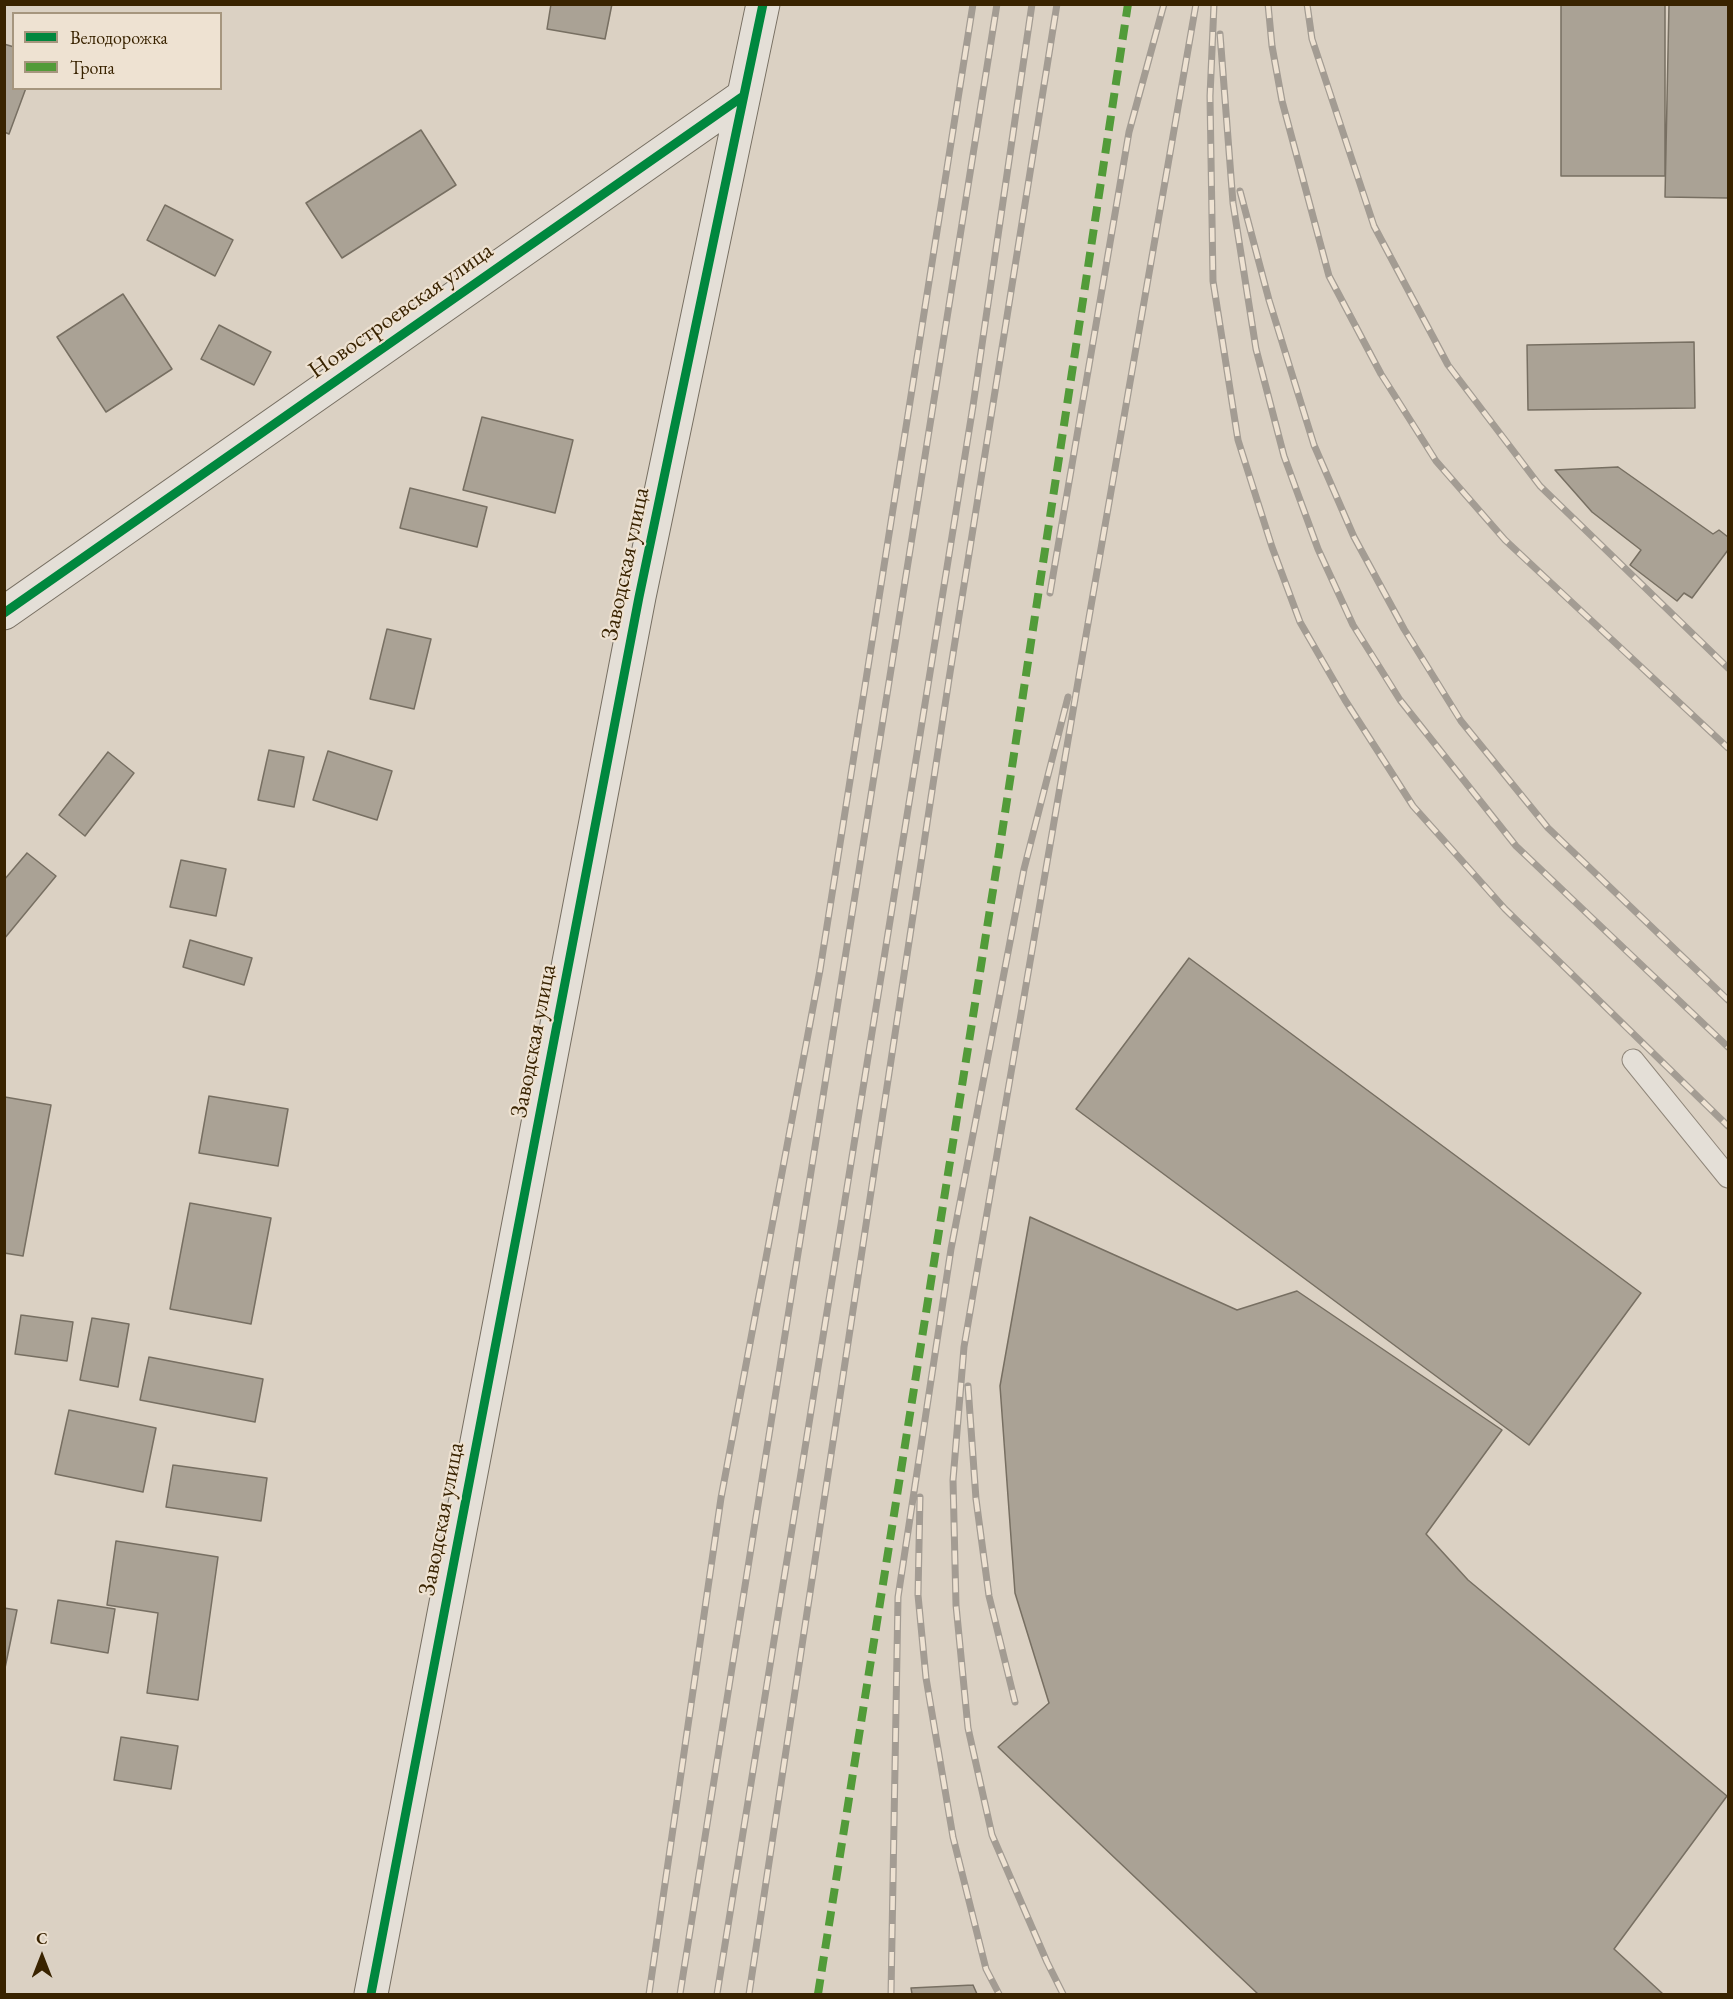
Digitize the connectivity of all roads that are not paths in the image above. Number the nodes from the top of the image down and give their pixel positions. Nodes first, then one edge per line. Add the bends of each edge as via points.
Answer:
1 (763, 4) edge
2 (742, 97) junction
3 (4, 613) edge
4 (1633, 1060) dead end
5 (1728, 1177) edge
6 (371, 1995) edge

1 - 2 street
2 - 3 street, Новостроевская улица
2 - 6 street, Заводская улица via 639,597
4 - 5 lane

